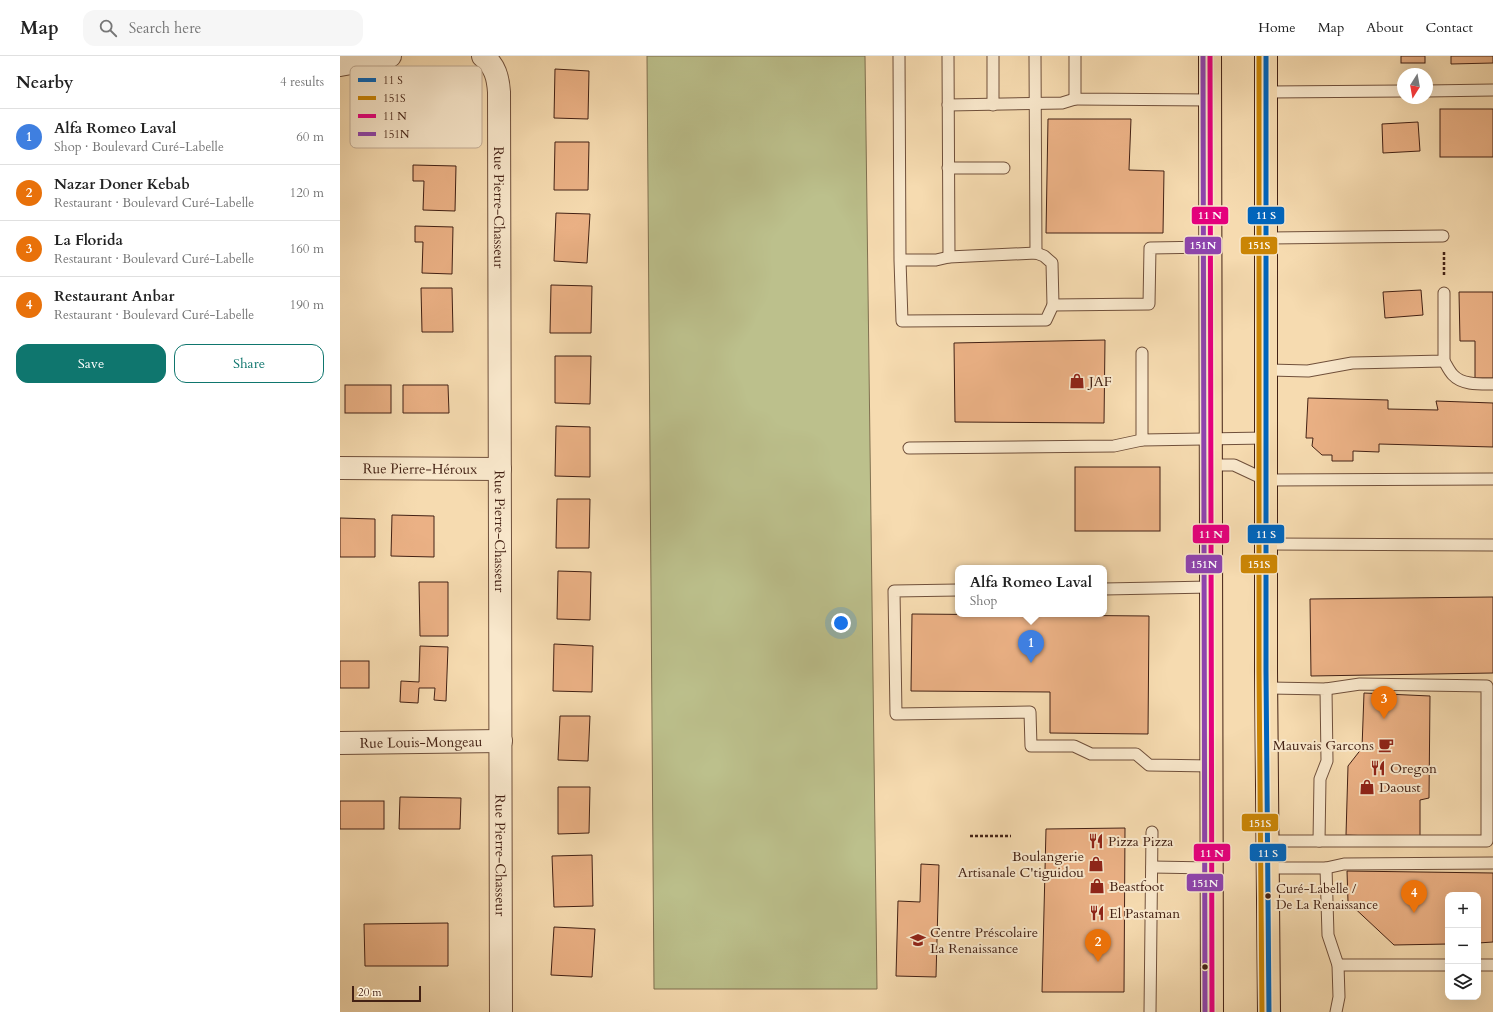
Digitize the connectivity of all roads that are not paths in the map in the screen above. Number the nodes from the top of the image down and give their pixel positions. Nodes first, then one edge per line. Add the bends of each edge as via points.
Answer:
1 (390, 56) edge
2 (483, 56) edge
3 (898, 56) edge
4 (948, 56) edge
5 (993, 56) edge
6 (1036, 56) edge
7 (1075, 56) edge
8 (1210, 56) edge
9 (1266, 56) edge
10 (340, 65) edge
11 (1493, 90) edge
12 (1397, 91) edge
13 (1433, 91) edge
14 (1266, 92) junction
15 (1075, 99) junction
16 (1210, 100) junction
17 (993, 104) junction
18 (1036, 104) junction
19 (948, 105) junction
20 (948, 168) junction
21 (1004, 168) dead end
22 (1444, 236) road end
23 (1266, 238) junction
24 (1211, 247) junction
25 (1036, 253) junction
26 (949, 257) junction
27 (900, 260) junction
28 (1444, 293) road end
29 (1053, 305) junction
30 (1142, 353) dead end
31 (1444, 361) junction
32 (1266, 370) junction
33 (1493, 384) edge
34 (1266, 438) junction
35 (1211, 439) junction
36 (1142, 440) junction
37 (909, 448) dead end
38 (1211, 465) junction
39 (340, 468) edge
40 (500, 469) junction
41 (1493, 479) edge
42 (1266, 480) junction
43 (1266, 544) junction
44 (1493, 545) edge
45 (1211, 587) junction
46 (1107, 588) edge
47 (955, 590) edge
48 (1267, 688) junction
49 (1326, 689) junction
50 (501, 741) junction
51 (340, 743) edge
52 (1211, 766) junction
53 (1152, 832) dead end
54 (1268, 841) junction
55 (1319, 841) junction
56 (1493, 863) edge
57 (1152, 868) junction
58 (1211, 868) junction
59 (1268, 868) junction
60 (1326, 868) junction
61 (1338, 965) junction
62 (1445, 965) edge
63 (1481, 965) edge
64 (1493, 965) edge
65 (501, 1012) edge
66 (1150, 1012) edge
67 (1212, 1012) edge
68 (1269, 1012) edge
69 (1336, 1012) edge

1 - 10 street
2 - 40 street, Rue Pierre-Chasseur via 494,68 499,92
3 - 27 lane
4 - 19 lane
5 - 17 lane
6 - 18 lane
7 - 15 lane
8 - 16 main road
9 - 14 main road
11 - 13 lane
12 - 14 lane
14 - 23 main road
15 - 16 lane
15 - 18 lane via 1062,103
16 - 24 main road
17 - 18 lane
17 - 19 lane
18 - 25 lane
19 - 20 lane
20 - 21 lane
20 - 26 lane
22 - 23 lane
23 - 32 main road
24 - 29 lane via 1150,248 1149,304
24 - 35 main road
25 - 26 lane
25 - 29 lane via 1052,263
26 - 27 lane via 936,260
27 - 29 lane via 902,321 1046,320
28 - 31 lane
30 - 36 lane
31 - 32 lane via 1352,363 1308,371
31 - 33 lane via 1453,375 1462,380
32 - 34 main road
34 - 35 lane
34 - 42 main road
35 - 36 lane
35 - 38 main road
36 - 37 lane via 1114,446
38 - 42 lane via 1234,465
38 - 45 main road
39 - 40 street, Rue Pierre-Héroux
40 - 50 street, Rue Pierre-Chasseur
41 - 42 lane
42 - 43 main road
43 - 44 lane
43 - 48 main road
45 - 46 lane
45 - 52 main road
47 - 52 lane via 894,591 896,714 1030,712 1031,746 1074,746 1090,754 1136,754 1149,765
48 - 49 lane
48 - 54 main road
49 - 55 lane via 1327,761 1320,779
49 - 55 lane via 1360,684 1487,686 1487,841
50 - 51 street, Rue Louis-Mongeau
50 - 65 street, Rue Pierre-Chasseur
52 - 58 main road
53 - 57 lane
54 - 55 lane
54 - 59 main road
56 - 60 lane via 1344,864
57 - 58 lane
57 - 66 lane
58 - 67 main road
59 - 60 lane
59 - 68 main road
60 - 61 lane via 1328,934
61 - 62 lane
61 - 69 lane via 1339,997
63 - 64 lane

